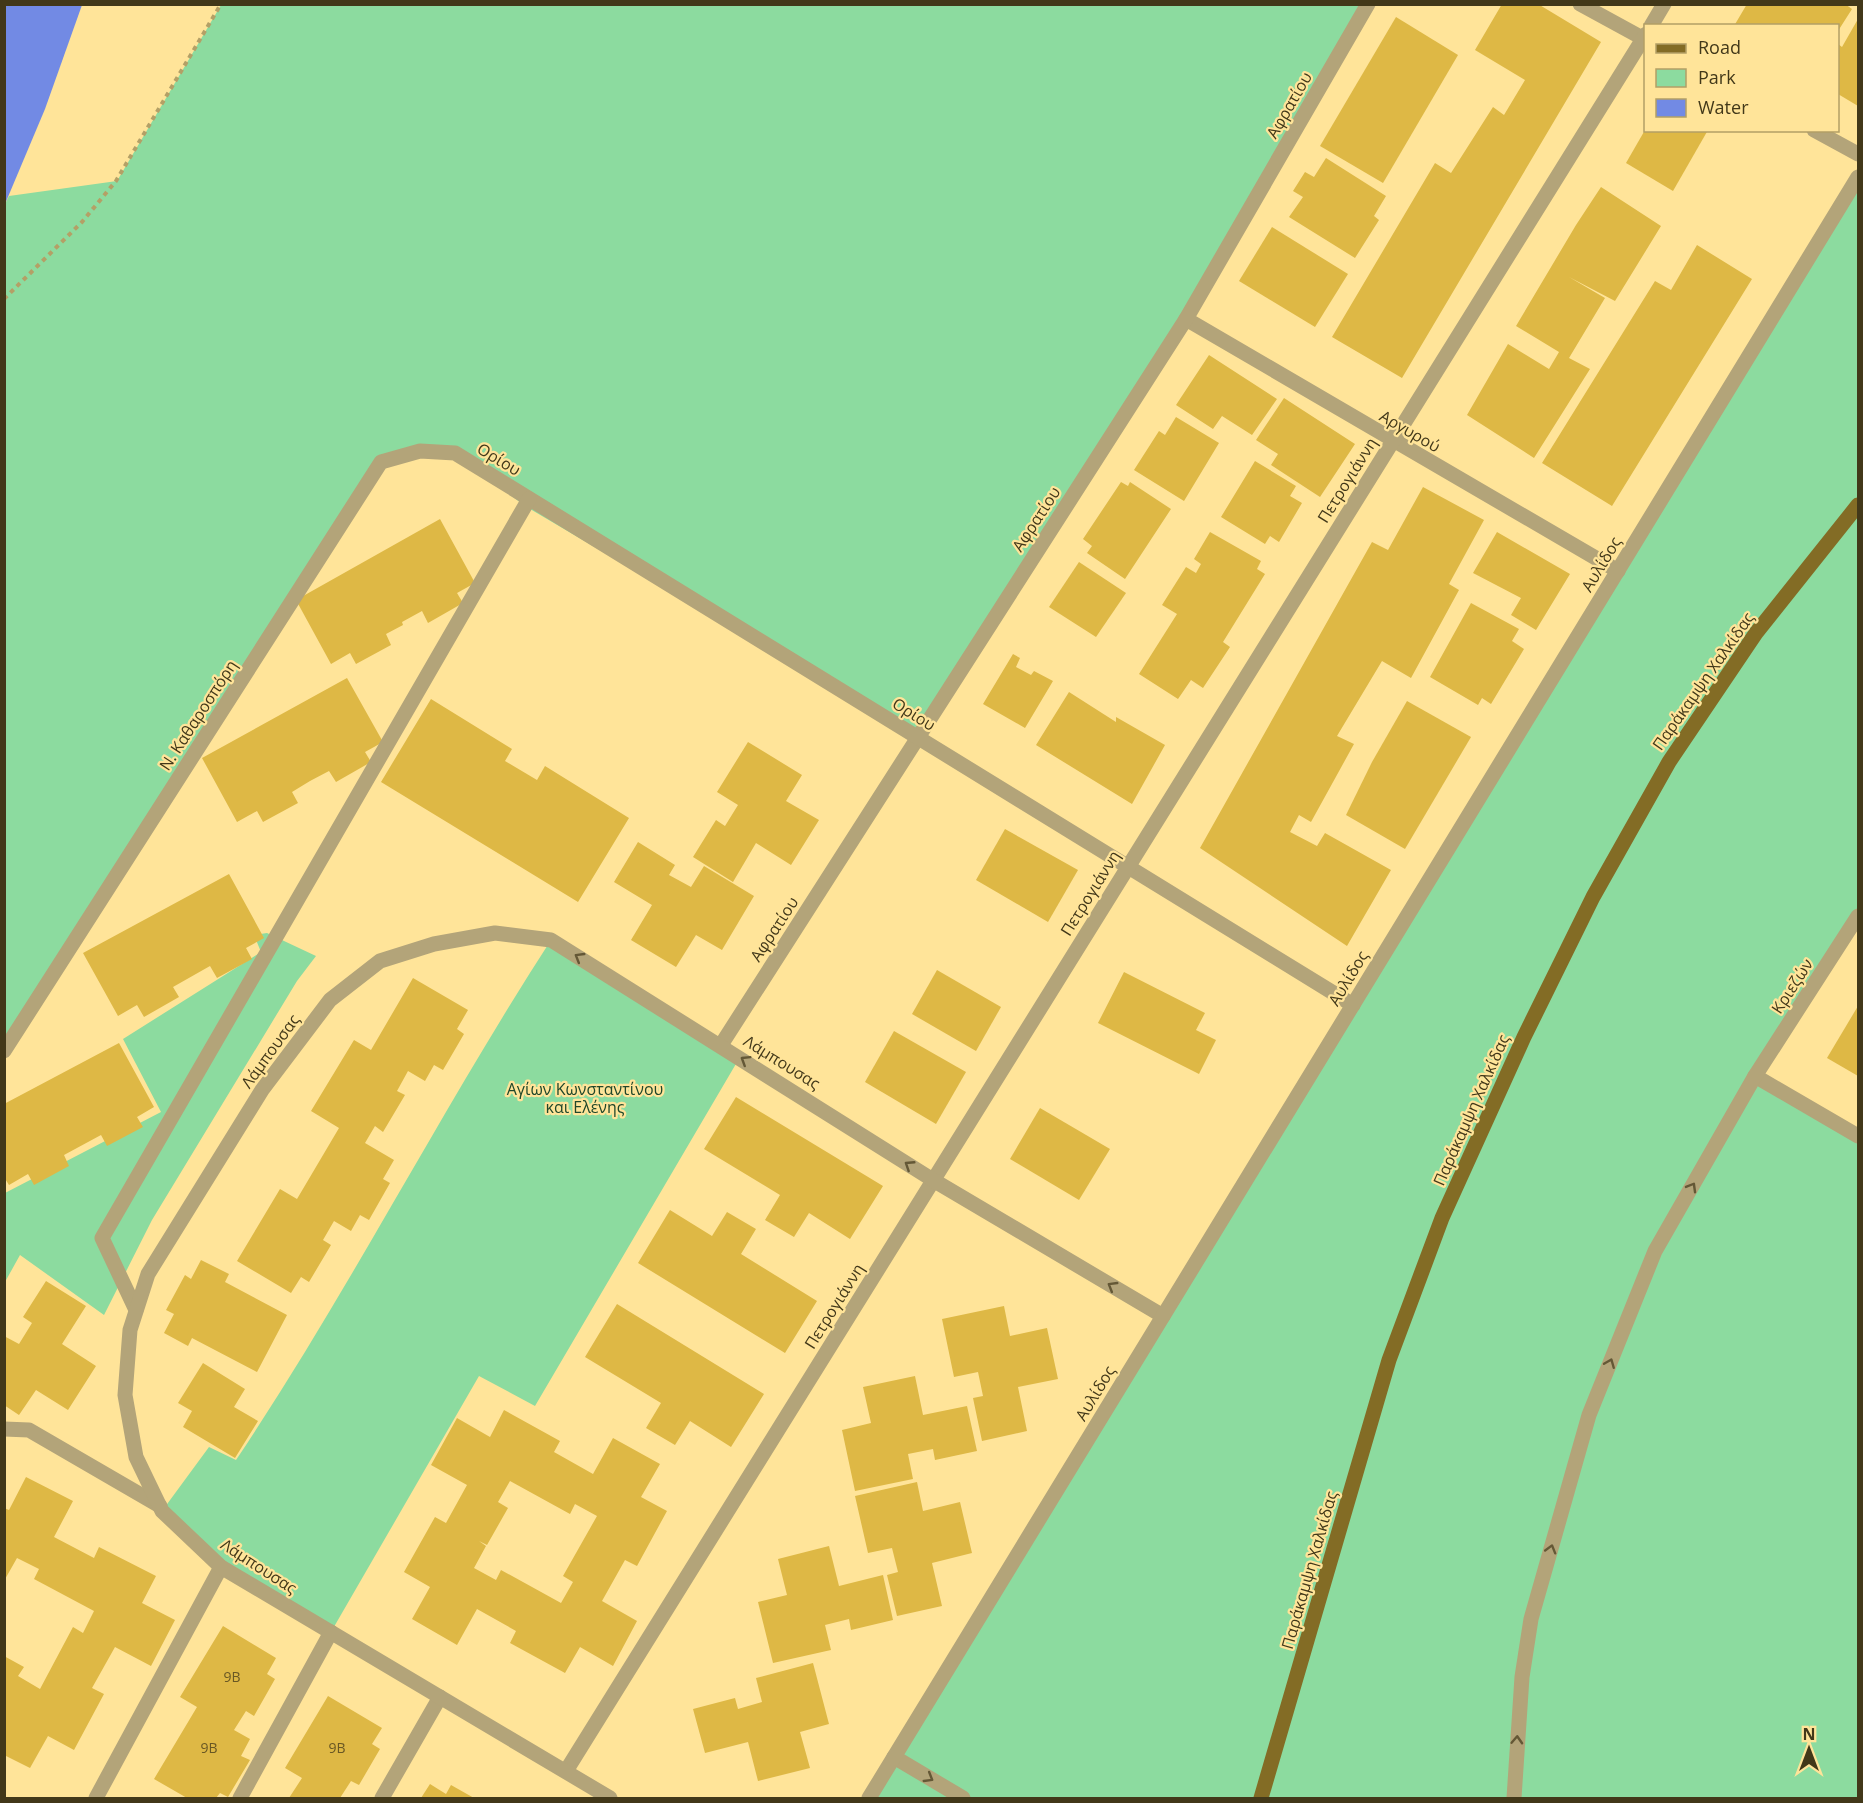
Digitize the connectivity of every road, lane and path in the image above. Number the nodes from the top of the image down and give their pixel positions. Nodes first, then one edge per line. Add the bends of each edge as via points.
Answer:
1 (221, 4) edge
2 (1368, 4) edge
3 (1580, 4) edge
4 (1664, 4) edge
5 (1652, 24) edge
6 (1644, 34) edge
7 (1644, 38) edge
8 (1818, 132) edge
9 (1858, 154) edge
10 (1858, 177) edge
11 (4, 299) edge
12 (1186, 319) junction
13 (1392, 441) junction
14 (455, 453) joint
15 (529, 499) junction
16 (1858, 506) edge
17 (1618, 571) junction
18 (917, 737) junction
19 (1128, 866) junction
20 (1858, 916) edge
21 (1353, 1005) junction
22 (721, 1045) junction
23 (4, 1051) edge
24 (1755, 1076) junction
25 (1858, 1136) edge
26 (933, 1180) junction
27 (136, 1310) junction
28 (1163, 1316) junction
29 (4, 1429) edge
30 (160, 1506) junction
31 (221, 1567) junction
32 (331, 1632) junction
33 (440, 1697) junction
34 (894, 1757) junction
35 (566, 1771) junction
36 (96, 1798) edge
37 (240, 1798) edge
38 (382, 1798) edge
39 (610, 1798) edge
40 (869, 1798) edge
41 (963, 1798) edge
42 (1261, 1798) edge
43 (1514, 1798) edge

1 - 11 path via 117,181 82,222
2 - 12 street, Αφρατίου
3 - 6 street
4 - 5 street, Πετρογιάννη
7 - 13 street, Πετρογιάννη
8 - 9 street
10 - 17 street, Αυλίδος
12 - 13 street, Αργυρού
12 - 18 street, Αφρατίου
13 - 17 street, Αργυρού
13 - 19 street, Πετρογιάννη
14 - 15 street, Ορίου
14 - 23 street, Ν. Καθαροσπόρη via 420,451 381,462
15 - 18 street, Ορίου
15 - 27 street via 102,1238
16 - 42 main road, Παράκαμψη Χαλκίδας via 1756,633 1669,762 1593,897 1519,1047 1442,1218 1389,1360
17 - 21 street, Αυλίδος
18 - 19 street, Ορίου
18 - 22 street, Αφρατίου
19 - 21 street, Ορίου
19 - 26 street, Πετρογιάννη
20 - 24 street, Κριεζών
21 - 28 street, Αυλίδος
26 -> 22 street, Λάμπουσας
22 -> 27 street, Λάμπουσας via 551,940 495,933 434,944 380,962 330,1000 262,1090 148,1274
24 - 25 street
43 -> 24 street, Κριεζών via 1522,1677 1531,1619 1589,1415 1655,1251
28 -> 26 street, Λάμπουσας
26 - 35 street, Πετρογιάννη
27 - 30 street, Λάμπουσας via 130,1330 125,1395 136,1456
28 - 34 street, Αυλίδος
29 - 30 street via 29,1430
30 - 31 street, Λάμπουσας
31 - 32 street, Λάμπουσας
31 - 36 street
32 - 33 street, Λάμπουσας
32 - 37 street
33 - 35 street, Λάμπουσας
33 - 38 street
34 - 40 street, Αυλίδος
34 -> 41 street
35 - 39 street, Λάμπουσας

